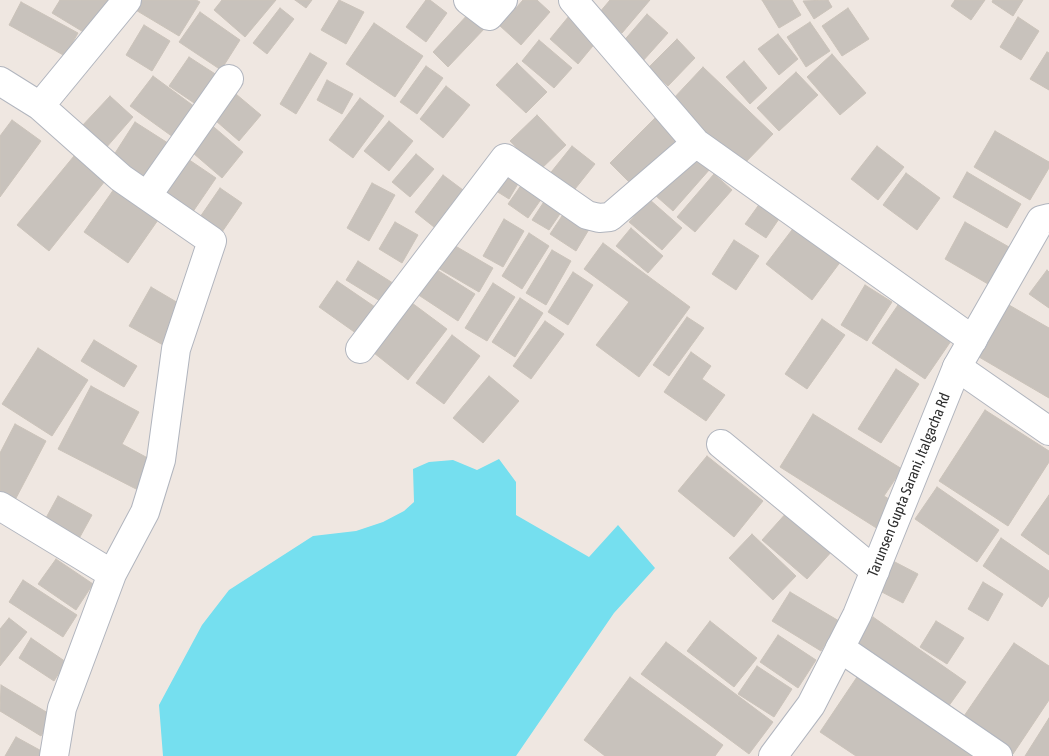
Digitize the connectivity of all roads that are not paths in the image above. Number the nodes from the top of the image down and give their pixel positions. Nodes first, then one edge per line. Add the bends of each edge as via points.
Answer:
1 (127, 0) edge
2 (468, 0) edge
3 (503, 0) edge
4 (573, 0) edge
5 (228, 79) dead end
6 (0, 81) edge
7 (40, 106) junction
8 (696, 143) junction
9 (147, 196) junction
10 (1049, 218) edge
11 (973, 340) junction
12 (360, 349) dead end
13 (957, 367) junction
14 (1049, 431) edge
15 (721, 444) dead end
16 (0, 506) edge
17 (875, 571) junction
18 (112, 574) junction
19 (840, 648) junction
20 (54, 756) edge
21 (772, 756) edge
22 (998, 756) edge

1 - 7 street
2 - 3 street via 490,16
4 - 8 street
5 - 9 street
6 - 7 street
7 - 9 street via 121,178
8 - 11 street
8 - 12 street via 605,218 587,215 505,158
9 - 18 street via 212,241 176,349 158,468 145,512
10 - 11 street, Tarunsen Gupta Sarani, Italgacha Rd via 1041,220
11 - 13 street, Tarunsen Gupta Sarani, Italgacha Rd
13 - 14 street
13 - 17 street, Tarunsen Gupta Sarani, Italgacha Rd
15 - 17 street
16 - 18 street
17 - 19 street, Tarunsen Gupta Sarani, Italgacha Rd
18 - 20 street via 62,708
19 - 21 street, Tarunsen Gupta Sarani, Italgacha Rd via 811,705
19 - 22 street

